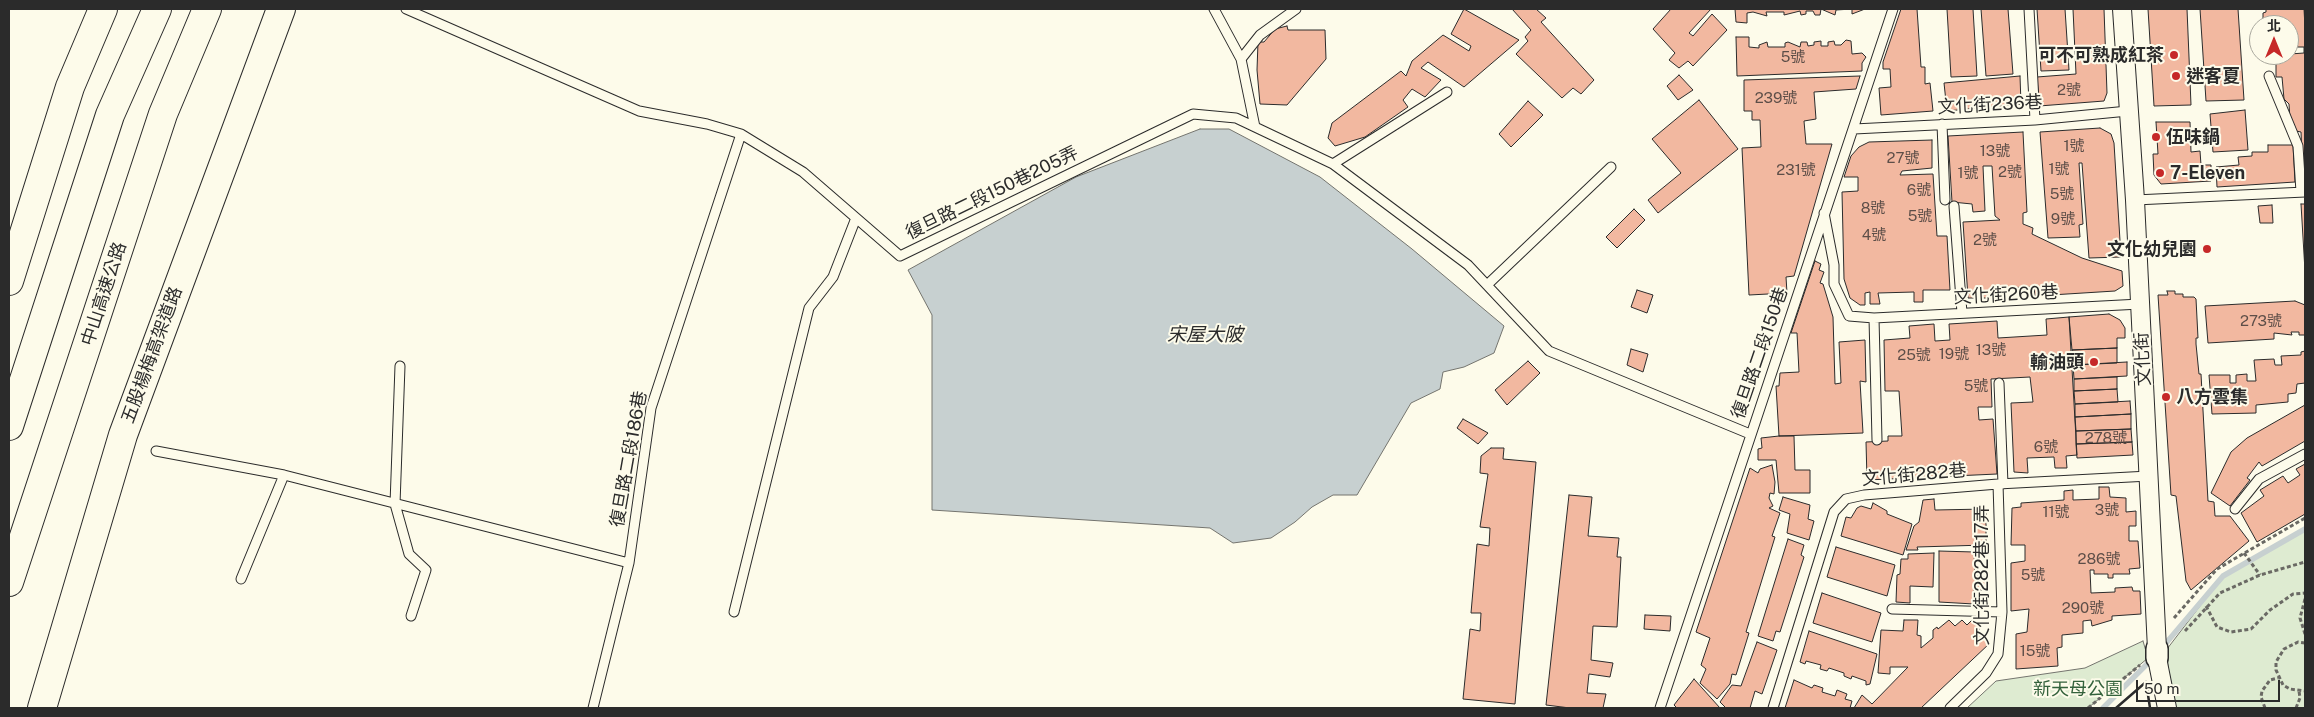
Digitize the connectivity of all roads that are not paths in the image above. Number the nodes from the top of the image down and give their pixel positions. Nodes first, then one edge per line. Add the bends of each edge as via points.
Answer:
1 (102, 9) edge
2 (157, 9) edge
3 (207, 9) edge
4 (282, 9) edge
5 (406, 9) edge
6 (1214, 9) edge
7 (1296, 9) edge
8 (1893, 9) edge
9 (2029, 9) edge
10 (2122, 9) edge
11 (1241, 59) junction
12 (2269, 76) dead end
13 (1447, 92) dead end
14 (2128, 111) junction
15 (2035, 120) junction
16 (1942, 124) junction
17 (1255, 127) junction
18 (1854, 129) junction
19 (741, 134) junction
20 (1333, 164) junction
21 (1611, 167) dead end
22 (2303, 192) edge
23 (1945, 200) dead end
24 (2135, 200) junction
25 (1954, 206) dead end
26 (1824, 212) junction
27 (856, 218) junction
28 (9, 281) edge
29 (1487, 285) junction
30 (2140, 304) junction
31 (1962, 314) junction
32 (1874, 318) junction
33 (400, 366) dead end
34 (1999, 384) dead end
35 (9, 426) edge
36 (1750, 434) junction
37 (1877, 440) dead end
38 (156, 452) dead end
39 (2305, 454) edge
40 (284, 475) junction
41 (2149, 476) junction
42 (2001, 484) junction
43 (395, 504) junction
44 (2235, 509) dead end
45 (629, 563) junction
46 (241, 579) dead end
47 (9, 582) edge
48 (1892, 609) dead end
49 (734, 612) dead end
50 (2002, 612) junction
51 (411, 616) dead end
52 (42, 708) edge
53 (593, 708) edge
54 (1660, 708) edge
55 (1773, 708) edge
56 (1950, 708) edge
57 (2167, 708) edge

1 - 28 highway via 70,87
2 - 35 highway via 110,115
3 - 47 highway, 中山高速公路 via 163,114
4 - 52 highway, 五股楊梅高架道路 via 122,434
5 - 19 lane, 復旦路二段150巷205弄 via 640,111
6 - 11 lane
7 - 11 lane via 1260,35
8 - 18 lane, 復旦路二段150巷
9 - 15 lane
10 - 14 street, 文化街
11 - 17 lane
12 - 22 lane via 2298,146
13 - 20 lane
14 - 15 lane, 文化街236巷
14 - 24 street, 文化街
15 - 16 lane, 文化街236巷
16 - 18 lane, 文化街236巷
16 - 23 lane
17 - 20 lane, 復旦路二段150巷205弄
17 - 27 lane, 復旦路二段150巷205弄 via 1236,118 1193,114 900,256
18 - 26 lane, 復旦路二段150巷
19 - 27 lane, 復旦路二段150巷205弄 via 803,172
19 - 45 lane, 復旦路二段186巷 via 651,408
20 - 29 lane, 復旦路二段150巷205弄 via 1468,265
21 - 29 lane
22 - 24 lane
24 - 30 street, 文化街
25 - 31 lane
26 - 32 lane, 文化街260巷 via 1834,265 1834,284 1849,316
26 - 36 lane, 復旦路二段150巷
27 - 49 lane via 833,277 809,308
29 - 36 lane, 復旦路二段150巷205弄 via 1549,351
30 - 31 lane, 文化街260巷
30 - 41 street, 文化街
31 - 32 lane, 文化街260巷
32 - 37 lane
33 - 43 lane
34 - 42 lane, 文化街282巷17弄
36 - 54 lane, 復旦路二段150巷
38 - 40 lane
39 - 44 lane via 2259,479
40 - 43 lane
40 - 46 lane
41 - 42 lane, 文化街282巷
41 - 57 street, 文化街 via 2153,652
42 - 50 lane, 文化街282巷17弄
42 - 55 lane, 文化街282巷 via 1846,499 1834,512
43 - 45 lane
43 - 51 lane via 409,554 426,570
45 - 53 lane, 復旦路二段186巷
48 - 50 lane
50 - 56 lane, 文化街282巷17弄 via 1998,654 1986,673

